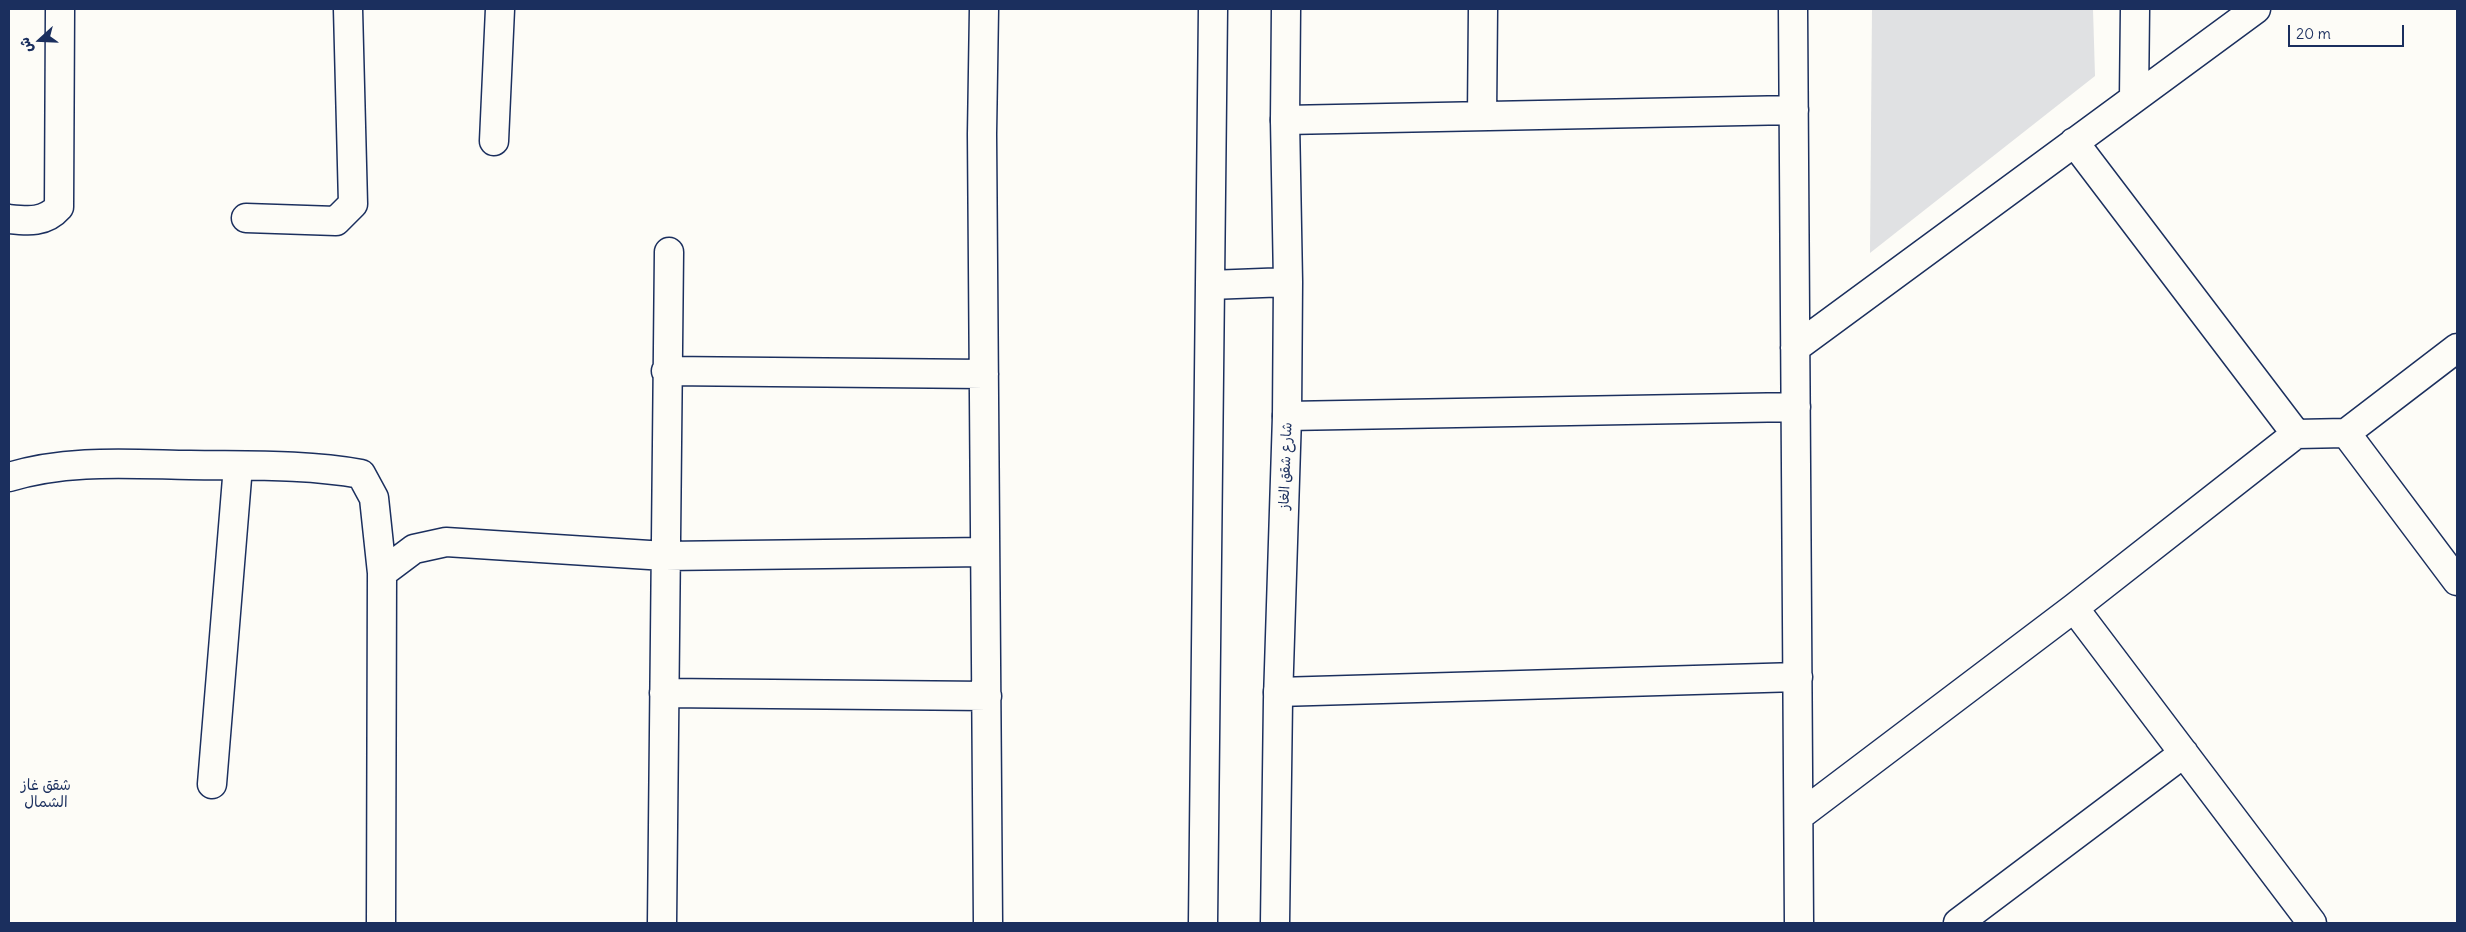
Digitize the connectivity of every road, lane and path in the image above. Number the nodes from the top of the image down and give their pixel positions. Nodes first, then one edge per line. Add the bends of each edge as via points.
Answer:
1 (60, 9) edge
2 (348, 9) edge
3 (500, 9) edge
4 (984, 9) edge
5 (1214, 9) edge
6 (1286, 9) edge
7 (1484, 9) edge
8 (1793, 9) edge
9 (2135, 9) edge
10 (2256, 9) edge
11 (2134, 98) junction
12 (1794, 110) junction
13 (1482, 116) junction
14 (1285, 120) junction
15 (494, 141) dead end
16 (2074, 142) junction
17 (246, 218) dead end
18 (9, 219) edge
19 (669, 252) dead end
20 (1288, 282) junction
21 (1210, 285) junction
22 (1795, 348) junction
23 (2457, 348) edge
24 (666, 371) junction
25 (984, 374) junction
26 (1796, 407) junction
27 (1287, 416) junction
28 (2346, 433) junction
29 (2296, 434) junction
30 (238, 466) junction
31 (9, 477) edge
32 (986, 552) junction
33 (665, 556) junction
34 (382, 573) junction
35 (2457, 581) edge
36 (2074, 608) junction
37 (1798, 677) junction
38 (1278, 692) junction
39 (664, 693) junction
40 (987, 696) junction
41 (2184, 753) junction
42 (212, 784) dead end
43 (1799, 816) junction
44 (381, 923) edge
45 (662, 923) edge
46 (988, 923) edge
47 (1202, 923) edge
48 (1275, 923) edge
49 (1799, 923) edge
50 (1958, 923) edge
51 (2312, 923) edge

1 - 18 street via 59,207 36,221
2 - 17 street via 353,204 336,221
3 - 15 street
4 - 25 street
5 - 21 street
6 - 14 street, شارع شقق الغاز
7 - 13 street
8 - 12 street
9 - 11 street
10 - 11 street
11 - 16 street
12 - 13 street
12 - 22 street
13 - 14 street
14 - 20 street, شارع شقق الغاز
16 - 22 street
16 - 29 street
19 - 24 street
20 - 21 street
20 - 27 street, شارع شقق الغاز
21 - 47 street
22 - 26 street
23 - 28 street
24 - 25 street
24 - 33 street
25 - 32 street
26 - 27 street
26 - 37 street
27 - 38 street, شارع شقق الغاز
28 - 29 street
28 - 35 street
29 - 36 street
30 - 31 street via 78,464 32,470
30 - 34 street via 320,467 361,474 374,498
30 - 42 street
32 - 33 street
32 - 40 street
33 - 34 street via 446,542 414,549
33 - 39 street
34 - 44 street
36 - 41 street
36 - 43 street
37 - 38 street
37 - 43 street
38 - 48 street, شارع شقق الغاز
39 - 40 street
39 - 45 street
40 - 46 street
41 - 50 street
41 - 51 street
43 - 49 street

